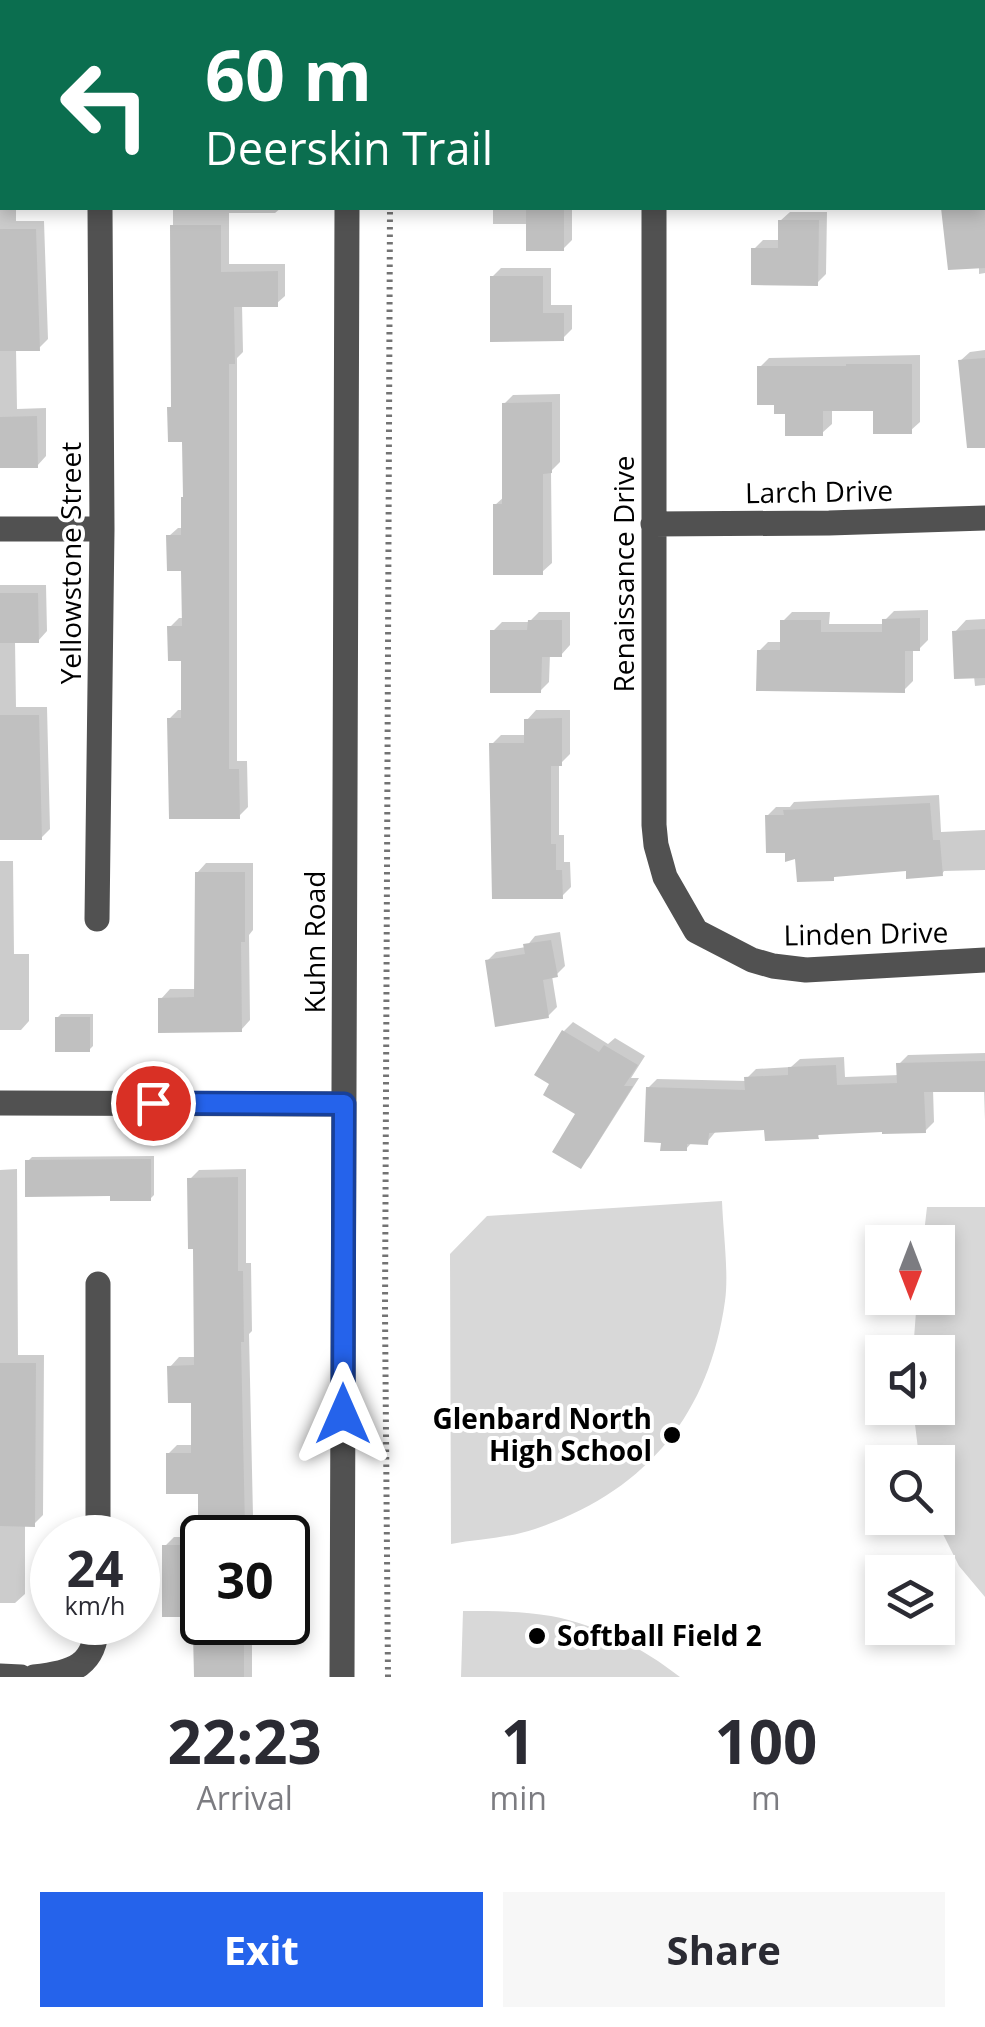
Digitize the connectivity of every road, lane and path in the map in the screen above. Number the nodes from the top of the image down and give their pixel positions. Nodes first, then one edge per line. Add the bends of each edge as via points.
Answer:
1 (100, 210) edge
2 (347, 210) edge
3 (390, 210) edge
4 (654, 210) edge
5 (985, 518) edge
6 (653, 524) junction
7 (0, 529) edge
8 (102, 530) junction
9 (97, 919) dead end
10 (696, 931) joint
11 (985, 960) edge
12 (0, 1103) edge
13 (344, 1104) junction
14 (98, 1284) dead end
15 (98, 1515) edge
16 (95, 1645) edge
17 (88, 1670) edge
18 (0, 1676) edge
19 (21, 1677) edge
20 (34, 1677) edge
21 (342, 1677) edge
22 (388, 1677) edge

1 - 8 street, Yellowstone Street
2 - 13 street, Kuhn Road
3 - 22 path
4 - 6 street, Renaissance Drive
5 - 6 street, Larch Drive
6 - 10 street, Renaissance Drive via 656,845 665,877
7 - 8 street
8 - 9 street, Yellowstone Street
10 - 11 street, Linden Drive via 752,960 806,970
12 - 13 street
13 - 21 street, Kuhn Road
14 - 15 street
16 - 17 street
17 - 20 street
18 - 19 street

